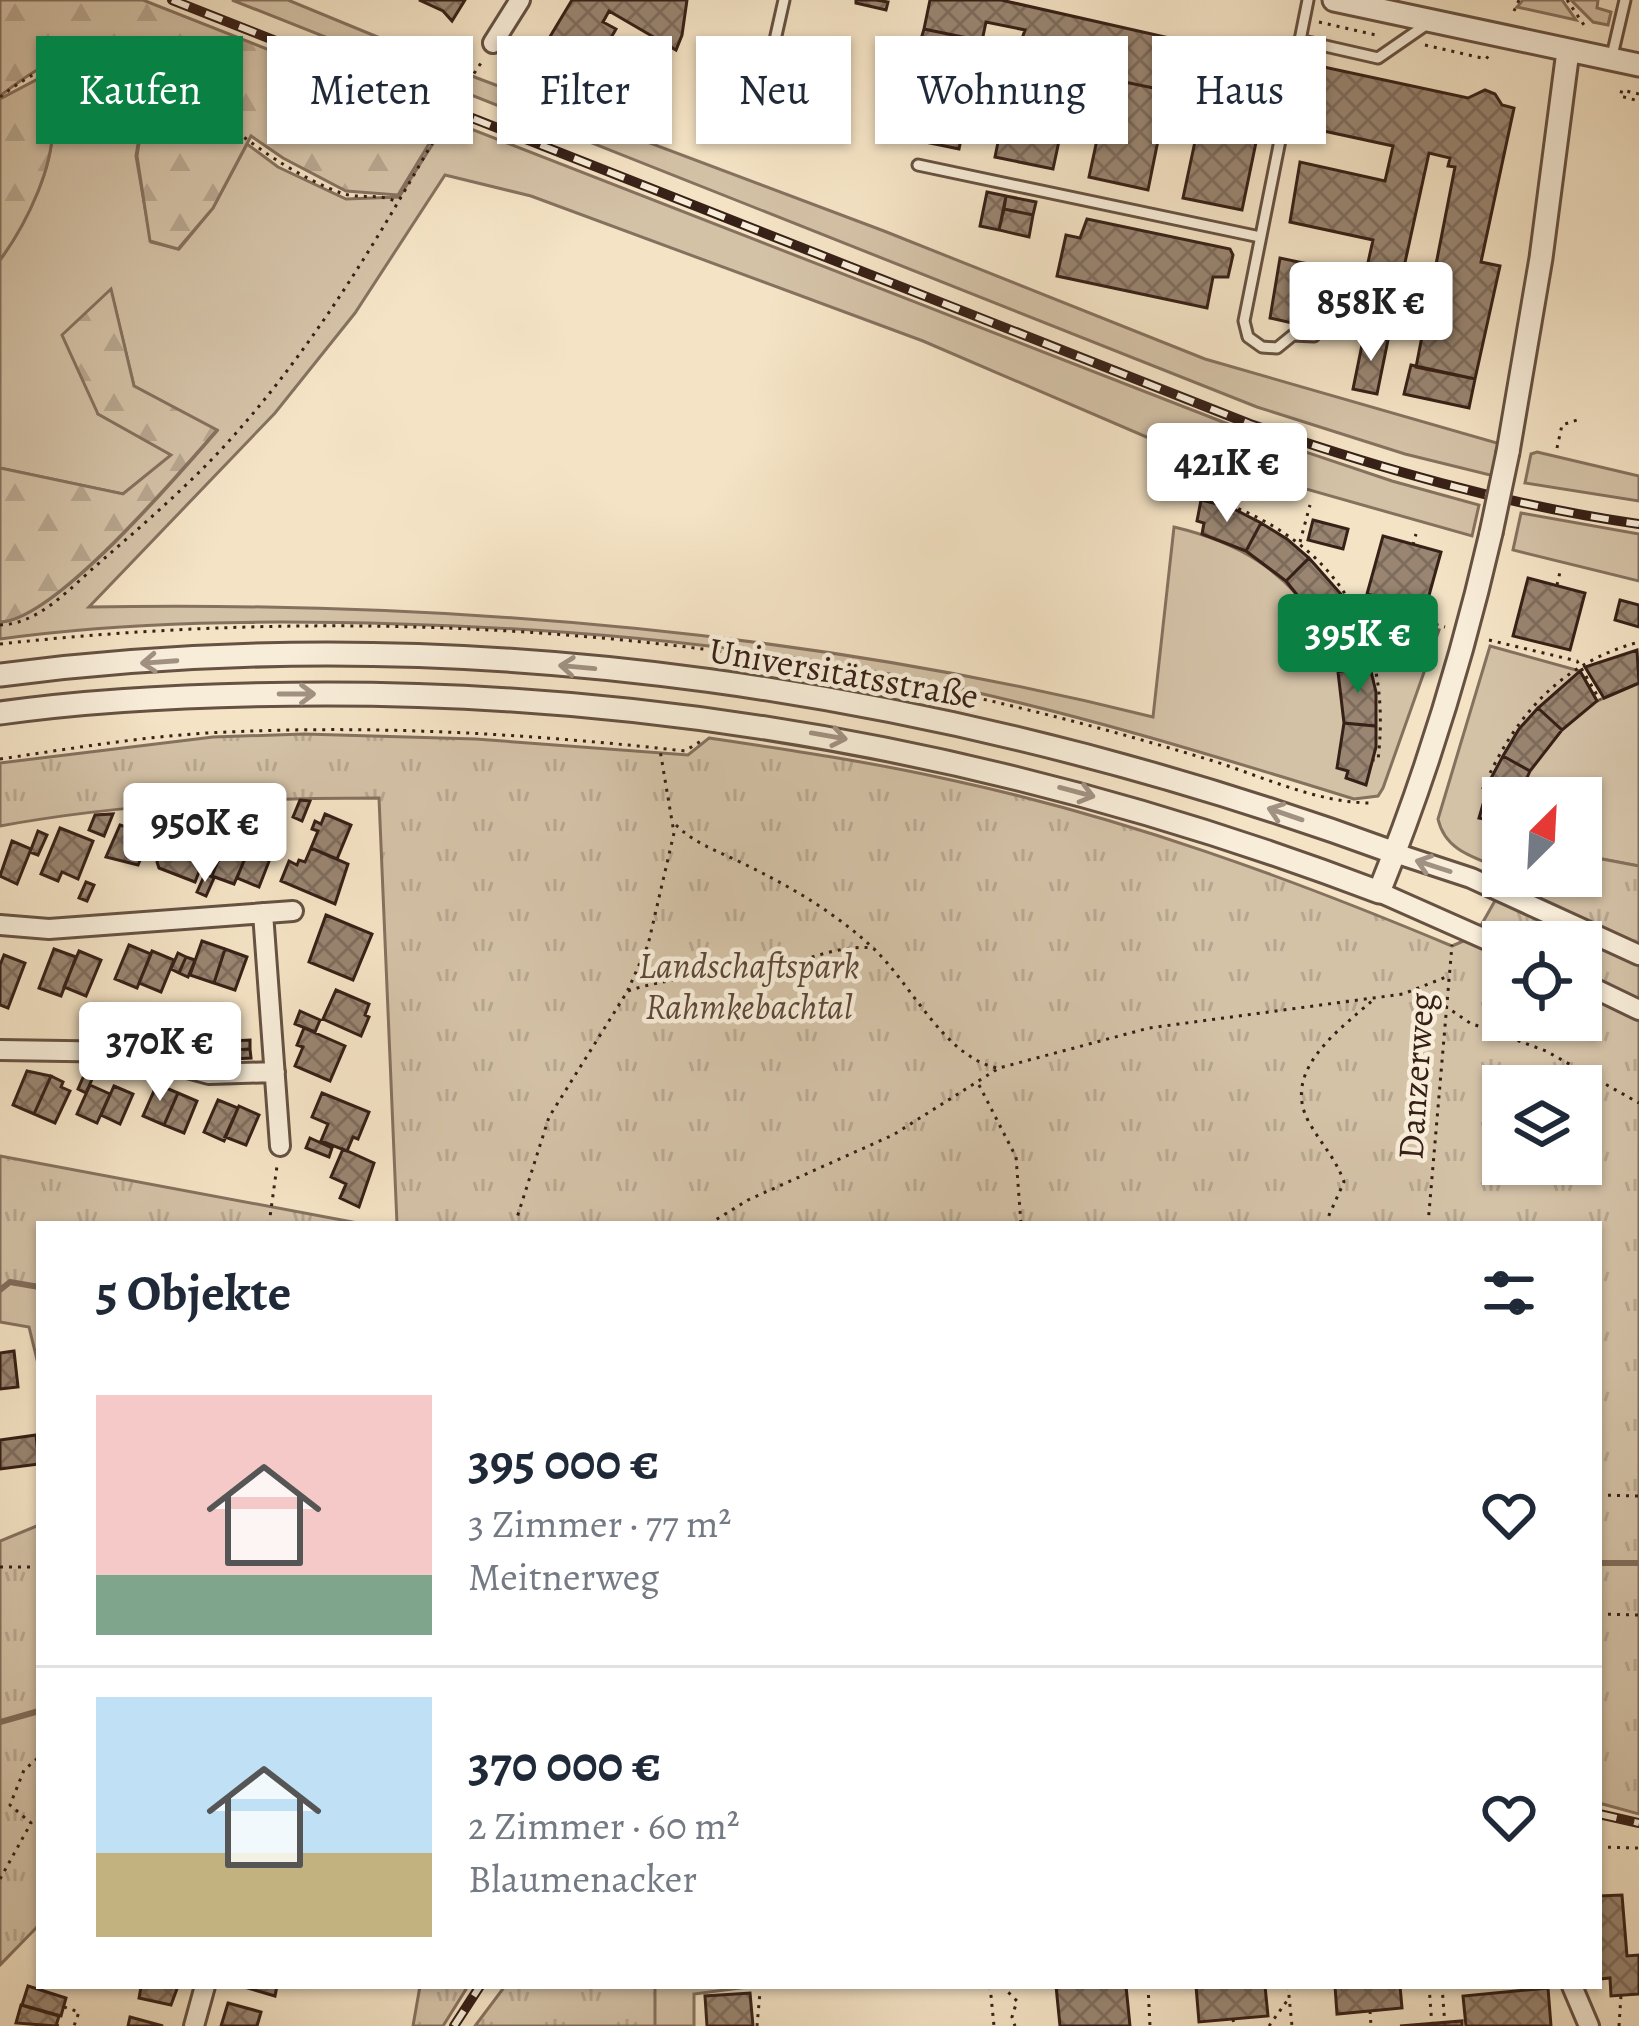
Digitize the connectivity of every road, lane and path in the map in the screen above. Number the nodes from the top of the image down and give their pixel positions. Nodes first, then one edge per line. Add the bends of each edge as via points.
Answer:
1 (520, 0) edge
2 (784, 0) edge
3 (1308, 0) edge
4 (1334, 0) edge
5 (1519, 0) edge
6 (1567, 0) edge
7 (1625, 0) edge
8 (1514, 11) dead end
9 (1430, 21) junction
10 (1584, 26) dead end
11 (776, 36) edge
12 (1300, 36) edge
13 (494, 43) joint
14 (1326, 46) edge
15 (1568, 51) junction
16 (1611, 60) junction
17 (1639, 65) edge
18 (1639, 94) edge
19 (0, 97) edge
20 (1639, 101) edge
21 (1278, 144) edge
22 (918, 165) dead end
23 (399, 203) junction
24 (1260, 237) junction
25 (1314, 336) dead end
26 (1580, 418) dead end
27 (1557, 448) dead end
28 (1214, 499) dead end
29 (1310, 505) dead end
30 (1416, 534) dead end
31 (1300, 544) junction
32 (1413, 545) dead end
33 (1560, 572) dead end
34 (1556, 585) dead end
35 (1352, 602) junction
36 (1397, 602) dead end
37 (1395, 612) junction
38 (1319, 623) dead end
39 (0, 625) edge
40 (1447, 627) dead end
41 (1487, 639) dead end
42 (1639, 642) edge
43 (1542, 643) dead end
44 (1540, 652) junction
45 (1580, 666) junction
46 (0, 675) edge
47 (1552, 684) junction
48 (1557, 689) dead end
49 (1600, 700) dead end
50 (0, 712) edge
51 (713, 718) junction
52 (660, 748) junction
53 (0, 759) edge
54 (1372, 760) dead end
55 (1490, 777) edge
56 (674, 824) junction
57 (1395, 854) junction
58 (1379, 892) junction
59 (293, 910) dead end
60 (262, 914) junction
61 (0, 926) edge
62 (1456, 933) dead end
63 (1482, 938) edge
64 (874, 949) junction
65 (1639, 955) edge
66 (1446, 977) junction
67 (627, 992) junction
68 (1602, 992) edge
69 (1375, 998) junction
70 (1444, 1005) junction
71 (1639, 1010) edge
72 (0, 1050) edge
73 (999, 1068) junction
74 (274, 1072) junction
75 (978, 1084) junction
76 (1639, 1103) edge
77 (280, 1146) dead end
78 (274, 1185) dead end
79 (269, 1221) edge
80 (516, 1221) edge
81 (715, 1221) edge
82 (1021, 1221) edge
83 (1326, 1221) edge
84 (1427, 1221) edge
85 (1602, 1495) edge
86 (1639, 1496) edge
87 (0, 1567) edge
88 (36, 1567) edge
89 (1602, 1613) edge
90 (1639, 1615) edge
91 (36, 1760) edge
92 (1602, 1847) edge
93 (1639, 1848) edge
94 (0, 1879) edge
95 (204, 1989) edge
96 (990, 1989) edge
97 (1005, 1989) edge
98 (1148, 1989) edge
99 (1288, 1989) edge
100 (1429, 1989) edge
101 (1442, 1989) edge
102 (1573, 1989) edge
103 (760, 1992) dead end
104 (1621, 1995) dead end
105 (1289, 1996) junction
106 (64, 2007) dead end
107 (1370, 2011) dead end
108 (1234, 2019) dead end
109 (74, 2026) edge
110 (194, 2026) edge
111 (758, 2026) edge
112 (994, 2026) edge
113 (1015, 2026) edge
114 (1150, 2026) edge
115 (1234, 2026) edge
116 (1269, 2026) edge
117 (1292, 2026) edge
118 (1371, 2026) edge
119 (1432, 2026) edge
120 (1445, 2026) edge
121 (1589, 2026) edge
122 (1619, 2026) edge

1 - 13 street
2 - 11 lane
3 - 12 lane
4 - 9 street
5 - 8 path
6 - 10 path
7 - 16 lane
9 - 14 lane via 1378,58
9 - 15 street
13 - 23 path, bridge
15 - 16 street
15 - 57 street, bridge via 1491,533
16 - 17 street
18 - 20 path via 1620,96
19 - 23 path via 61,62 114,55 192,94 280,162 346,195
21 - 24 lane
22 - 24 lane
23 - 39 path via 237,432 69,588 23,624
24 - 25 lane via 1248,337 1277,348 1293,335
26 - 27 path via 1562,425
28 - 31 path
29 - 31 path
30 - 32 path
31 - 35 path
33 - 34 path
35 - 37 path
35 - 38 path
35 - 54 path via 1379,692
36 - 37 path
37 - 40 path
41 - 44 path
42 - 45 path
43 - 44 path
44 - 45 path
45 - 47 path
45 - 49 path
57 -> 46 street, Universitätsstraße via 1246,800 1024,739 693,678 318,656
47 - 48 path
47 - 55 path
50 -> 51 street, Universitätsstraße via 359,694
51 - 52 path via 690,750
51 -> 58 street, Universitätsstraße via 1036,781
52 - 53 path via 289,730 149,738
52 - 56 path
56 - 64 path via 804,895
56 - 67 path via 649,945
57 - 58 street
65 -> 57 street, Universitätsstraße via 1488,885
58 - 63 street, Universitätsstraße
59 - 60 street
60 - 61 street
60 - 74 street
62 - 66 path, Danzerweg
64 - 67 path via 848,945 738,973 720,967
64 - 73 path via 956,1048
66 - 69 path
66 - 70 path, Danzerweg
67 - 80 path via 549,1117
68 - 71 street
69 - 73 path via 1149,1028
69 - 83 path via 1335,1033 1304,1077 1306,1119 1344,1182
70 - 76 path
70 - 84 path, Danzerweg
72 - 74 street via 129,1052 209,1074
73 - 75 path
74 - 77 street
75 - 81 path via 893,1135
75 - 82 path via 1016,1157
78 - 79 path
85 - 86 path
87 - 88 path
89 - 90 path
91 - 94 path via 10,1805 31,1823
92 - 93 path
95 - 110 street
96 - 112 path
97 - 113 path via 1017,2001
98 - 114 path
99 - 105 path
100 - 119 path
101 - 120 path
102 - 121 street
103 - 111 path
104 - 122 path
105 - 116 path
105 - 117 path
106 - 109 path via 79,2012
107 - 118 path
108 - 115 path

